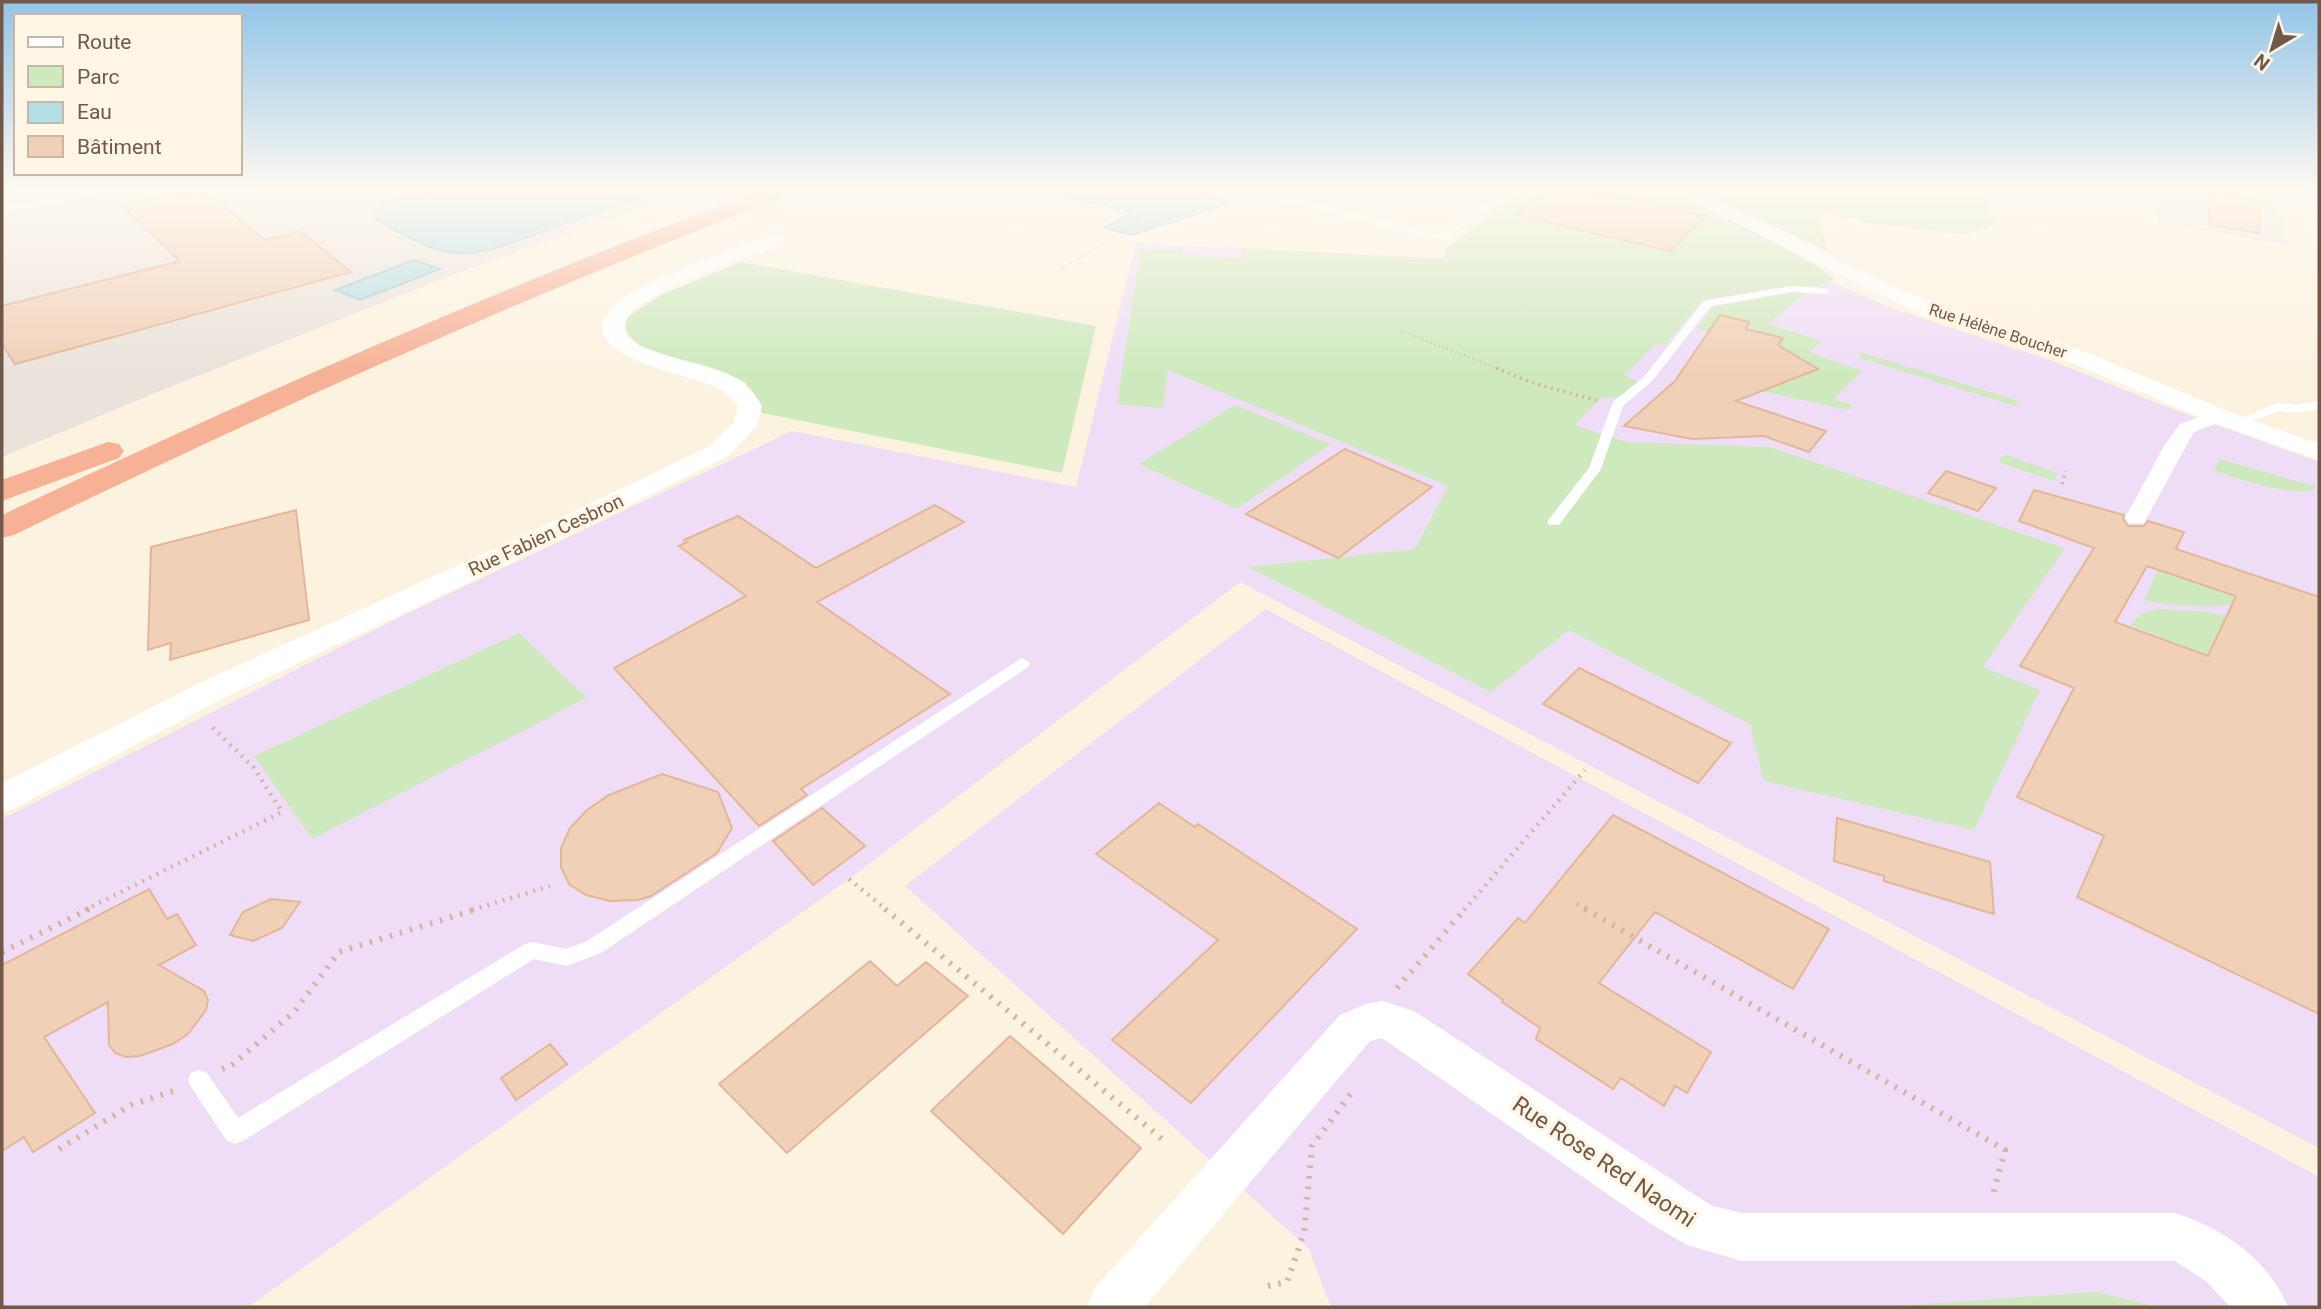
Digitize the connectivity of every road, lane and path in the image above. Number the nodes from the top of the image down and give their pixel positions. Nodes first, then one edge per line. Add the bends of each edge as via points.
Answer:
1 (585, 251) edge
2 (622, 251) edge
3 (741, 251) edge
4 (1091, 251) edge
5 (1808, 251) edge
6 (1063, 268) dead end
7 (1825, 290) dead end
8 (1401, 331) dead end
9 (1617, 405) junction
10 (2319, 405) edge
11 (2228, 420) junction
12 (139, 440) junction
13 (2319, 453) edge
14 (2066, 471) dead end
15 (2062, 485) dead end
16 (2, 491) edge
17 (2, 506) edge
18 (2136, 518) dead end
19 (1554, 522) dead end
20 (2, 528) edge
21 (1022, 663) dead end
22 (211, 726) dead end
23 (1585, 770) dead end
24 (2, 799) edge
25 (849, 879) dead end
26 (550, 886) dead end
27 (1577, 904) dead end
28 (2, 952) edge
29 (1384, 1018) junction
30 (199, 1080) junction
31 (1356, 1087) dead end
32 (1167, 1143) dead end
33 (59, 1149) dead end
34 (1993, 1194) dead end
35 (1268, 1286) dead end
36 (1112, 1307) edge
37 (2262, 1307) edge

1 - 12 highway via 375,335
2 - 20 highway via 416,336
3 - 24 street, Rue Fabien Cesbron via 643,294 623,309 614,324 616,338 629,350 720,379 741,392 749,410 747,420 719,451 217,688
4 - 6 path
5 - 11 street, Rue Hélène Boucher via 1938,313 2078,357
7 - 9 lane via 1792,289 1708,303 1648,379
8 - 9 path via 1533,383
9 - 19 lane via 1595,469
10 - 11 lane via 2278,407
11 - 13 street, Rue Hélène Boucher
11 - 18 street via 2187,428
12 - 16 highway
12 - 17 highway
14 - 15 path
21 - 30 lane via 594,947 566,958 533,950 235,1133
22 - 28 path via 254,768 282,812
23 - 29 path via 1385,1002
25 - 32 path
26 - 30 path via 339,952 294,1012 232,1065
27 - 34 path via 2005,1150
29 - 36 street via 1355,1028
29 - 37 street, Rue Rose Red Naomi via 1704,1228 1742,1237 2175,1237 2221,1259
30 - 33 path via 131,1105
31 - 35 path via 1312,1146 1304,1233 1287,1282

